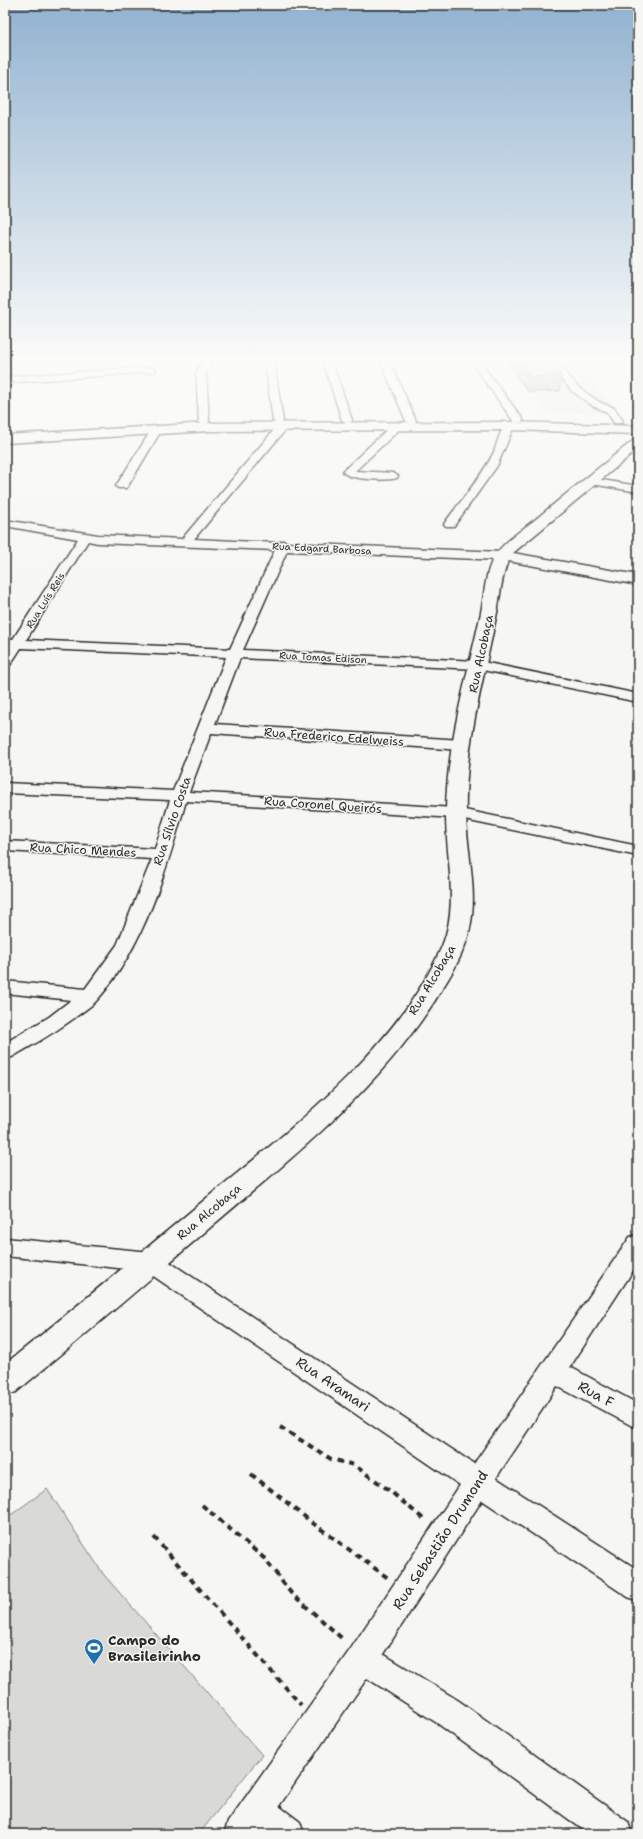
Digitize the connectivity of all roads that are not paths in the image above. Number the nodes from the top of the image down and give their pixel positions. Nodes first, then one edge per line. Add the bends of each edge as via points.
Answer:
1 (145, 448) edge
2 (261, 448) edge
3 (374, 448) edge
4 (502, 448) edge
5 (632, 448) edge
6 (393, 476) dead end
7 (590, 481) junction
8 (122, 486) dead end
9 (638, 489) edge
10 (5, 523) edge
11 (450, 524) dead end
12 (85, 538) junction
13 (186, 542) junction
14 (283, 546) junction
15 (502, 556) junction
16 (638, 580) edge
17 (11, 643) edge
18 (235, 653) junction
19 (5, 662) edge
20 (478, 665) junction
21 (638, 698) edge
22 (206, 728) junction
23 (462, 745) junction
24 (5, 788) edge
25 (179, 796) junction
26 (456, 813) junction
27 (5, 846) edge
28 (638, 851) edge
29 (162, 854) junction
30 (5, 987) edge
31 (90, 996) junction
32 (5, 1052) edge
33 (5, 1248) edge
34 (634, 1258) edge
35 (151, 1262) junction
36 (554, 1371) junction
37 (5, 1382) edge
38 (638, 1417) edge
39 (478, 1482) junction
40 (638, 1587) edge
41 (363, 1658) junction
42 (249, 1822) edge
43 (288, 1834) edge
44 (616, 1834) edge

1 - 8 street
2 - 13 street
3 - 6 street via 348,472 358,475
4 - 11 street
5 - 7 main road
7 - 9 street
7 - 15 main road
10 - 12 street, Rua Edgard Barbosa
12 - 13 street, Rua Edgard Barbosa
12 - 17 street, Rua Luís Reis
13 - 14 street, Rua Edgard Barbosa
14 - 15 street, Rua Edgard Barbosa
14 - 18 street, Rua Sílvio Costa
15 - 16 main road, Rua Edgard Barbosa
15 - 20 main road, Rua Alcobaça via 495,578
17 - 18 street, Rua Tomas Edison
17 - 19 street, Rua Luís Reis
18 - 20 street, Rua Tomas Edison
18 - 22 street, Rua Sílvio Costa
20 - 21 street, Rua Tomas Edison
20 - 23 main road, Rua Alcobaça
22 - 23 street, Rua Frederico Edelweiss
22 - 25 street, Rua Sílvio Costa
23 - 26 main road, Rua Alcobaça
24 - 25 street, Rua Coronel Queirós
25 - 26 street, Rua Coronel Queirós
25 - 29 street, Rua Sílvio Costa
26 - 28 street, Rua Coronel Queirós
26 - 35 main road, Rua Alcobaça via 463,908 459,931 445,963 415,1011 387,1050 350,1090
27 - 29 street, Rua Chico Mendes
29 - 31 street, Rua Sílvio Costa via 126,945
30 - 31 street
31 - 32 street, Rua Sílvio Costa via 56,1022
33 - 35 street, Rua Aramari
34 - 36 street, Rua Sebastião Drumond
35 - 37 main road, Rua Alcobaça
35 - 39 street, Rua Aramari
36 - 38 street, Rua F
36 - 39 street, Rua Sebastião Drumond
39 - 40 street, Rua Aramari
39 - 41 street, Rua Sebastião Drumond
41 - 42 street, Rua Sebastião Drumond
41 - 44 street via 448,1712
42 - 43 street

